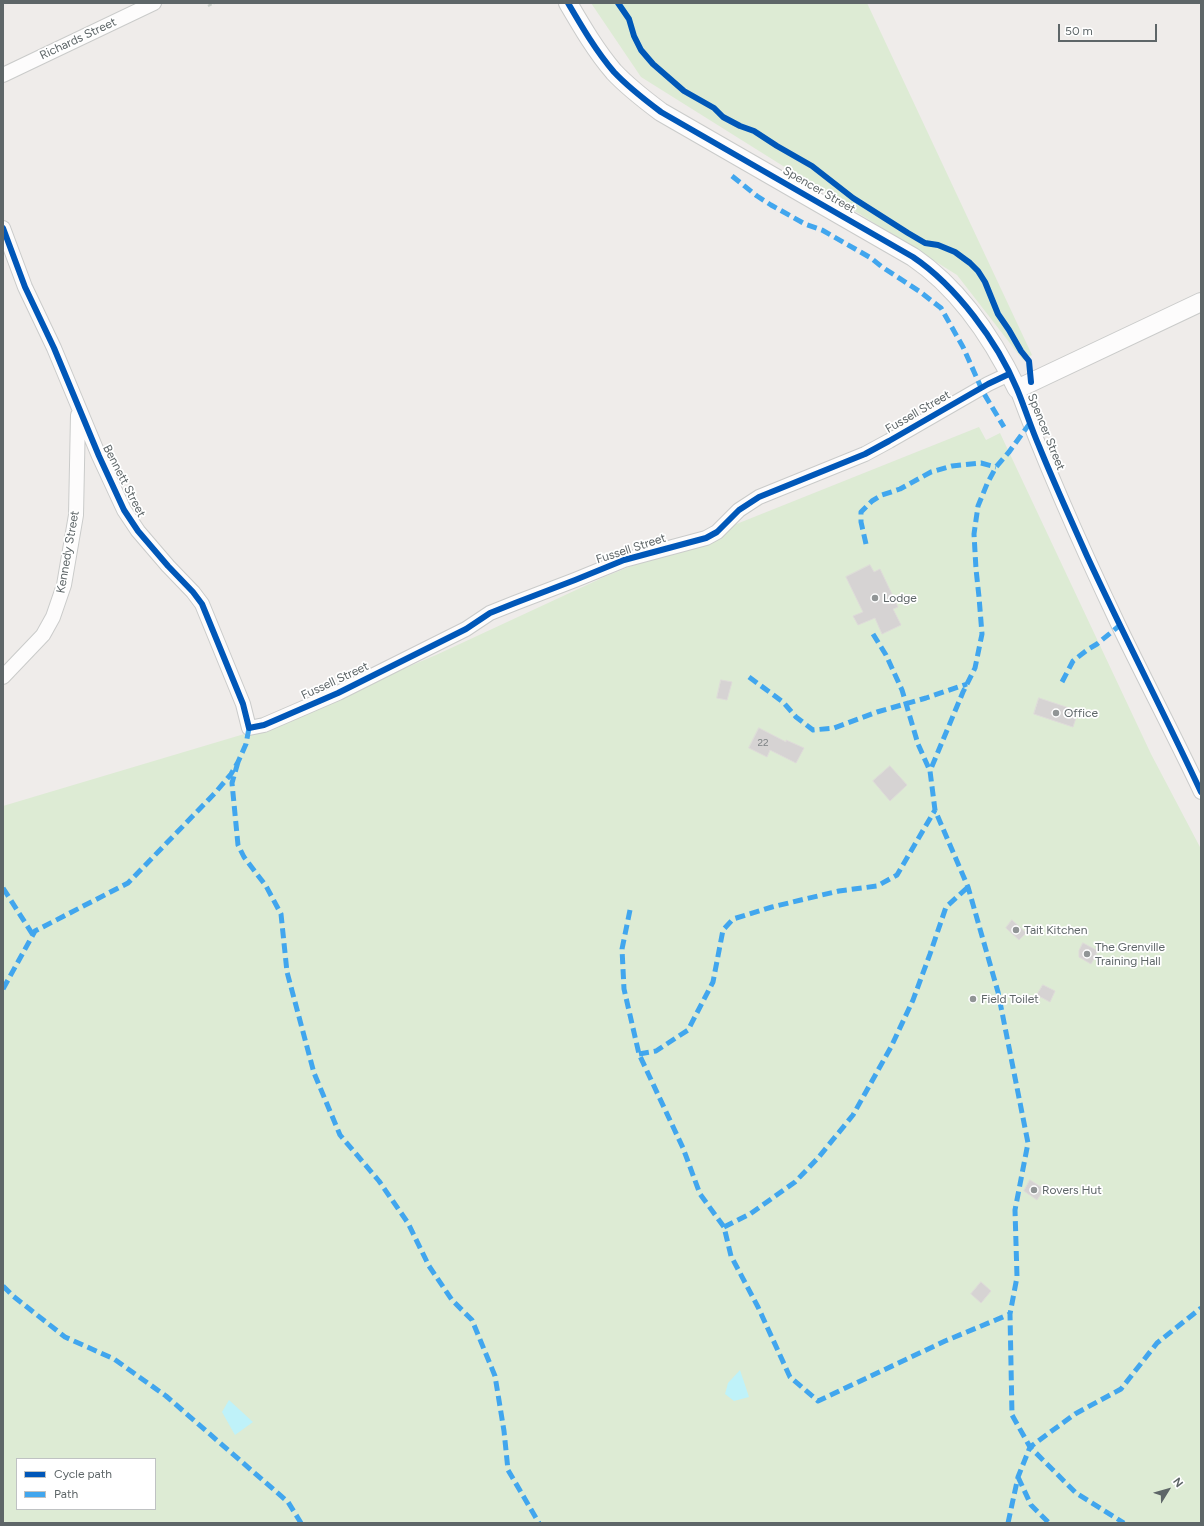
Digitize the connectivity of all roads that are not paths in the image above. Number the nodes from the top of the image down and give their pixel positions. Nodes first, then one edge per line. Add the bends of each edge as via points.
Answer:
1 (154, 3) edge
2 (568, 3) edge
3 (3, 75) edge
4 (3, 228) edge
5 (1201, 302) edge
6 (1013, 382) junction
7 (78, 407) junction
8 (3, 677) edge
9 (249, 728) joint
10 (1201, 792) edge

1 - 3 street, Richards Street
2 - 6 street, Spencer Street via 592,43 615,72 657,108 913,257 938,276 973,317
4 - 7 street, Bennett Street via 25,287
5 - 6 street, Fussell Street
6 - 9 street, Fussell Street via 988,384 871,451 759,497 738,510 717,532 706,538 624,560 515,602 338,693 264,725
6 - 10 street, Spencer Street via 1078,536
7 - 8 street, Kennedy Street via 76,516 64,585 53,617 43,635
7 - 9 street, Bennett Street via 124,510 202,604 243,704

